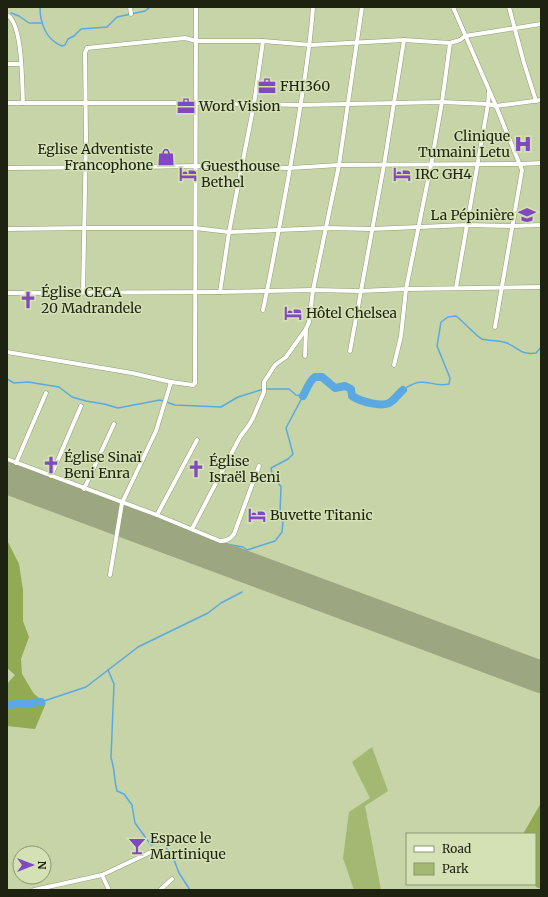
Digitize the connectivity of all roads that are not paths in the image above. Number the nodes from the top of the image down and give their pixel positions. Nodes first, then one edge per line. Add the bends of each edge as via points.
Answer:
1 (130, 7) edge
2 (196, 7) edge
3 (313, 7) edge
4 (362, 7) edge
5 (454, 7) edge
6 (509, 7) edge
7 (131, 14) dead end
8 (7, 15) edge
9 (541, 24) edge
10 (515, 28) junction
11 (465, 36) junction
12 (404, 40) junction
13 (196, 41) junction
14 (263, 42) junction
15 (357, 42) junction
16 (450, 43) junction
17 (311, 45) junction
18 (7, 64) edge
19 (21, 64) junction
20 (489, 91) junction
21 (538, 101) edge
22 (86, 102) junction
23 (195, 102) junction
24 (442, 102) junction
25 (7, 103) edge
26 (23, 103) junction
27 (254, 104) junction
28 (347, 104) junction
29 (394, 104) junction
30 (488, 104) junction
31 (301, 105) junction
32 (496, 106) junction
33 (541, 162) edge
34 (478, 164) junction
35 (521, 164) junction
36 (339, 165) junction
37 (384, 165) junction
38 (431, 165) junction
39 (195, 166) junction
40 (7, 168) edge
41 (86, 168) junction
42 (242, 168) junction
43 (290, 168) junction
44 (466, 225) junction
45 (541, 225) edge
46 (513, 226) junction
47 (419, 227) junction
48 (84, 228) junction
49 (195, 228) junction
50 (326, 228) junction
51 (7, 229) edge
52 (278, 229) junction
53 (371, 229) junction
54 (229, 232) junction
55 (501, 287) junction
56 (541, 287) edge
57 (456, 288) junction
58 (406, 289) junction
59 (313, 290) junction
60 (267, 291) junction
61 (83, 292) junction
62 (196, 292) junction
63 (220, 292) junction
64 (360, 292) junction
65 (7, 293) edge
66 (263, 310) dead end
67 (494, 327) dead end
68 (306, 328) junction
69 (350, 351) dead end
70 (7, 352) edge
71 (305, 356) dead end
72 (394, 365) dead end
73 (171, 382) junction
74 (46, 393) dead end
75 (82, 406) dead end
76 (114, 424) dead end
77 (197, 440) dead end
78 (7, 459) edge
79 (16, 463) junction
80 (259, 466) dead end
81 (50, 476) junction
82 (84, 489) junction
83 (122, 503) junction
84 (157, 515) junction
85 (192, 529) junction
86 (110, 575) dead end
87 (153, 851) dead end
88 (102, 875) junction
89 (172, 879) dead end
90 (34, 890) edge
91 (109, 890) edge
92 (160, 890) edge

1 - 7 street
2 - 13 street
3 - 17 street
4 - 15 street
5 - 11 street
6 - 10 street
8 - 19 street via 14,22 18,33
9 - 10 street
10 - 11 street
10 - 21 street
11 - 16 street
11 - 20 street
12 - 15 street
12 - 16 street
12 - 29 street
13 - 14 street
13 - 22 street via 185,38 87,48
13 - 23 street
14 - 17 street
14 - 27 street
15 - 17 street
15 - 28 street
16 - 24 street
17 - 31 street
18 - 19 street
19 - 26 street
20 - 30 street
20 - 32 street
21 - 32 street
22 - 23 street
22 - 26 street
22 - 41 street
23 - 27 street
23 - 39 street
24 - 29 street
24 - 30 street
24 - 38 street
25 - 26 street
27 - 31 street
27 - 42 street
28 - 29 street
28 - 31 street
28 - 36 street
29 - 37 street
30 - 32 street
30 - 34 street
31 - 43 street
32 - 35 street
33 - 35 street
34 - 35 street
34 - 38 street
34 - 44 street
35 - 46 street
36 - 37 street
36 - 43 street
36 - 50 street
37 - 38 street
37 - 53 street
38 - 47 street
39 - 41 street
39 - 42 street
39 - 49 street
40 - 41 street
41 - 48 street
42 - 43 street
42 - 54 street
43 - 52 street
44 - 46 street
44 - 47 street
44 - 57 street
45 - 46 street
46 - 55 street
47 - 53 street
47 - 58 street
48 - 49 street
48 - 51 street
48 - 61 street
49 - 54 street
49 - 62 street
50 - 52 street
50 - 53 street
50 - 59 street
52 - 54 street
52 - 60 street
53 - 64 street
54 - 63 street
55 - 56 street
55 - 57 street
55 - 67 street
57 - 58 street
58 - 64 street
58 - 72 street via 401,336
59 - 60 street
59 - 64 street
59 - 68 street
60 - 63 street
60 - 66 street
61 - 62 street
61 - 65 street
62 - 63 street
62 - 73 street via 195,383 193,385
64 - 69 street
68 - 71 street
68 - 85 street via 286,357 275,365 264,382 264,392 249,425 240,437
70 - 73 street
73 - 83 street via 156,431
74 - 79 street
75 - 81 street
76 - 82 street
77 - 84 street
78 - 79 street
79 - 81 street
80 - 85 street via 234,534 228,540 220,541
81 - 82 street
82 - 83 street
83 - 84 street
83 - 86 street
84 - 85 street
87 - 88 street
88 - 90 street
88 - 91 street
89 - 92 street

